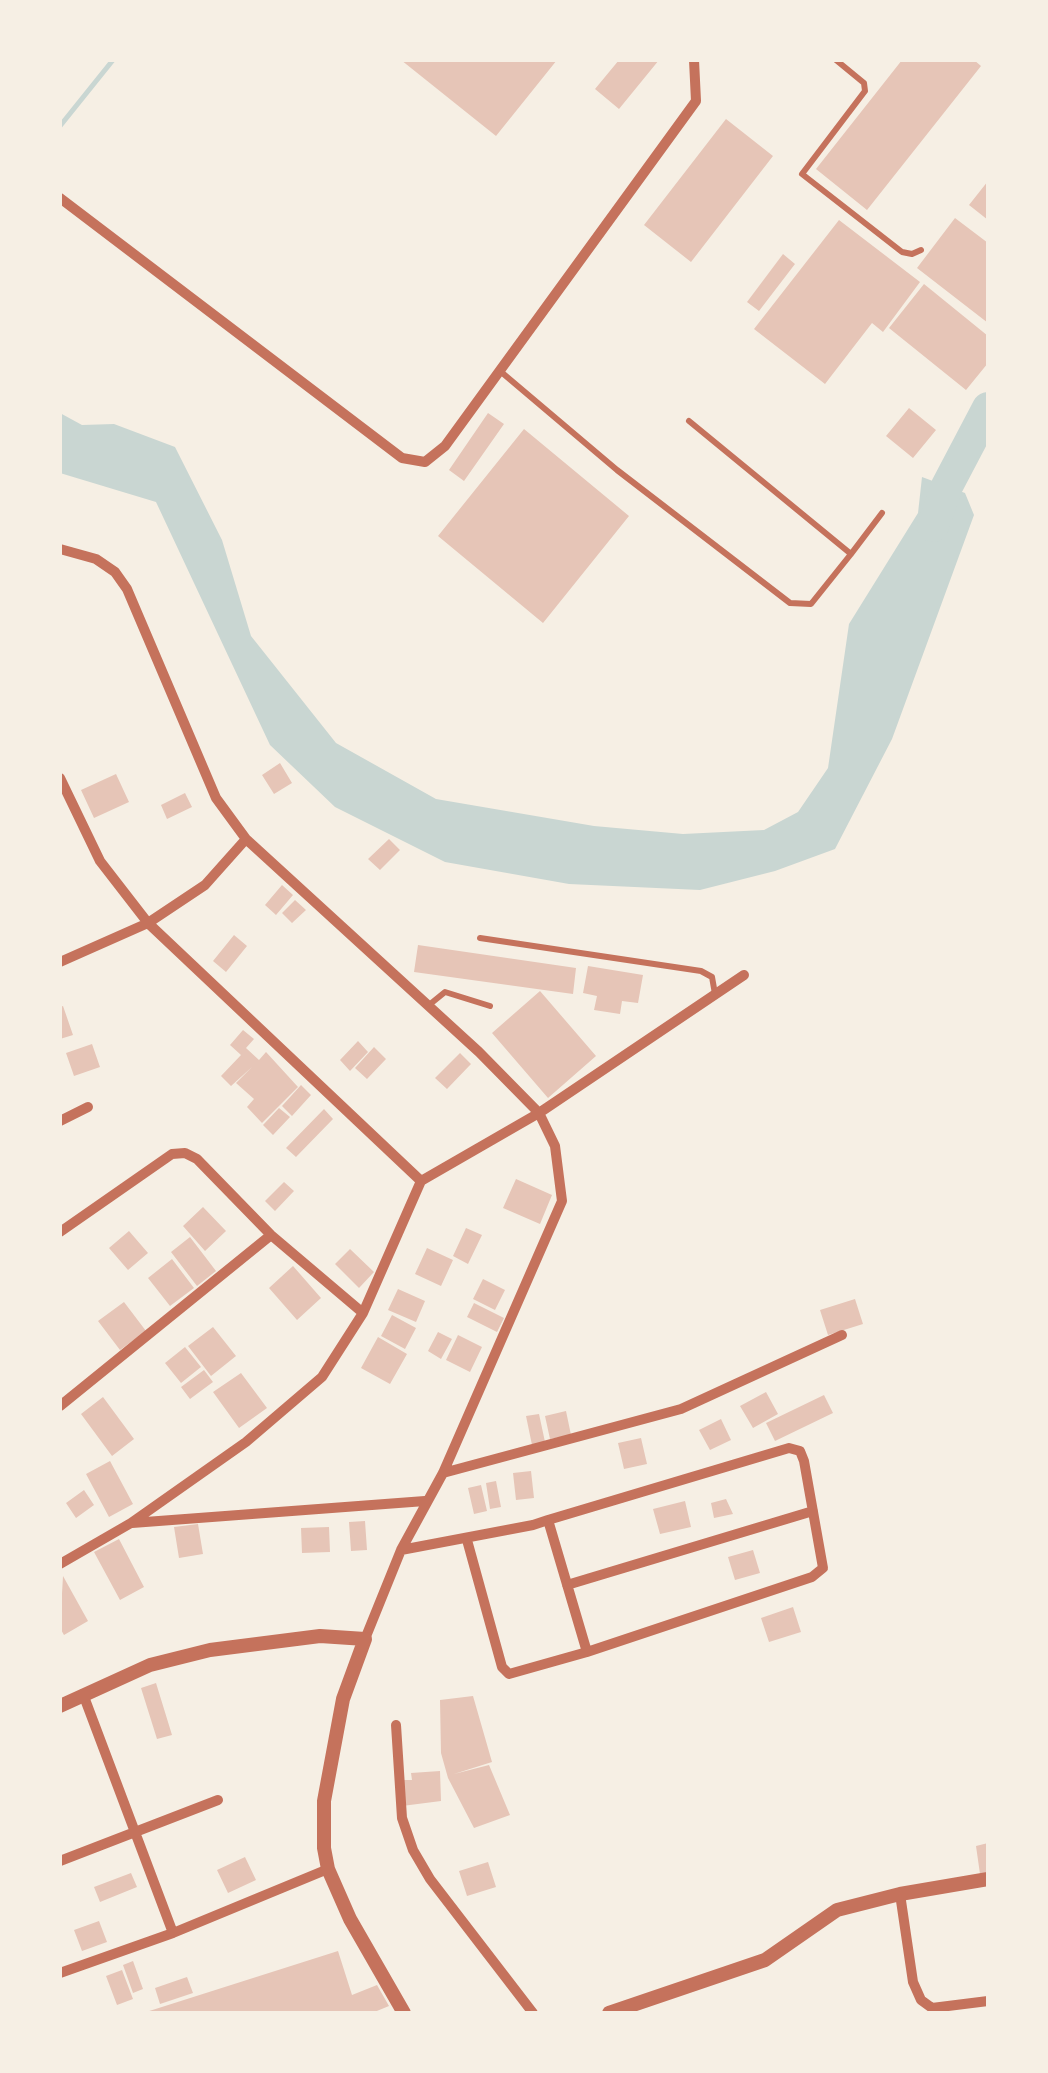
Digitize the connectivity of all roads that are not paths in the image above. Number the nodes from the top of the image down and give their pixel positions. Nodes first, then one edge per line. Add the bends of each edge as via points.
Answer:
1 (694, 60) edge
2 (836, 60) edge
3 (60, 198) edge
4 (921, 250) dead end
5 (500, 371) junction
6 (689, 421) dead end
7 (882, 513) dead end
8 (60, 549) edge
9 (851, 554) junction
10 (60, 778) edge
11 (76, 816) junction
12 (60, 822) edge
13 (246, 838) junction
14 (148, 923) junction
15 (480, 938) dead end
16 (60, 962) edge
17 (744, 975) dead end
18 (715, 996) junction
19 (428, 1006) junction
20 (490, 1006) dead end
21 (88, 1107) dead end
22 (539, 1113) junction
23 (60, 1121) edge
24 (421, 1181) junction
25 (60, 1232) edge
26 (270, 1236) junction
27 (363, 1313) junction
28 (842, 1334) dead end
29 (60, 1406) edge
30 (442, 1473) junction
31 (425, 1502) junction
32 (813, 1511) junction
33 (548, 1520) junction
34 (132, 1523) junction
35 (467, 1540) junction
36 (401, 1550) junction
37 (60, 1564) edge
38 (567, 1585) junction
39 (366, 1639) junction
40 (587, 1652) junction
41 (83, 1694) junction
42 (60, 1706) edge
43 (396, 1725) dead end
44 (218, 1800) dead end
45 (135, 1835) junction
46 (60, 1861) edge
47 (328, 1869) junction
48 (988, 1879) edge
49 (900, 1894) junction
50 (173, 1932) junction
51 (60, 1972) edge
52 (988, 2001) edge
53 (404, 2013) edge
54 (533, 2013) edge
55 (609, 2013) edge

1 - 5 street via 696,102
2 - 4 lane via 866,91 802,174 902,252
3 - 5 street via 402,458 425,462 445,446
5 - 9 lane via 790,603 811,604
6 - 9 lane
7 - 9 lane
8 - 13 street via 96,559 128,589 216,798
10 - 11 street
11 - 12 street
11 - 14 street via 100,861
13 - 14 street via 204,884
13 - 19 street
14 - 16 street
14 - 24 street
15 - 18 lane via 702,971 712,976
17 - 18 street
18 - 22 street
19 - 20 lane via 445,992
19 - 22 street
21 - 23 street
22 - 24 street
22 - 30 street via 555,1146 562,1201
24 - 27 street
25 - 26 street via 172,1154 185,1153
26 - 27 street
26 - 29 street
27 - 34 street via 322,1376 246,1442
28 - 30 street via 682,1409
30 - 31 street
31 - 34 street
31 - 36 street
32 - 33 street via 804,1461 789,1448
32 - 38 street
32 - 40 street via 820,1573
33 - 35 street
33 - 38 street
34 - 37 street
35 - 36 street
35 - 40 street via 509,1674
36 - 39 street
38 - 40 street
39 - 41 street via 320,1636 210,1650 150,1665
39 - 47 street via 343,1699 324,1800
41 - 42 street
41 - 45 street
43 - 54 street via 402,1818 412,1850
44 - 45 street
45 - 46 street
45 - 50 street
47 - 50 street
47 - 53 street
48 - 49 street
49 - 52 street via 912,1982 922,2000 932,2008
49 - 55 street via 837,1910 765,1960
50 - 51 street

